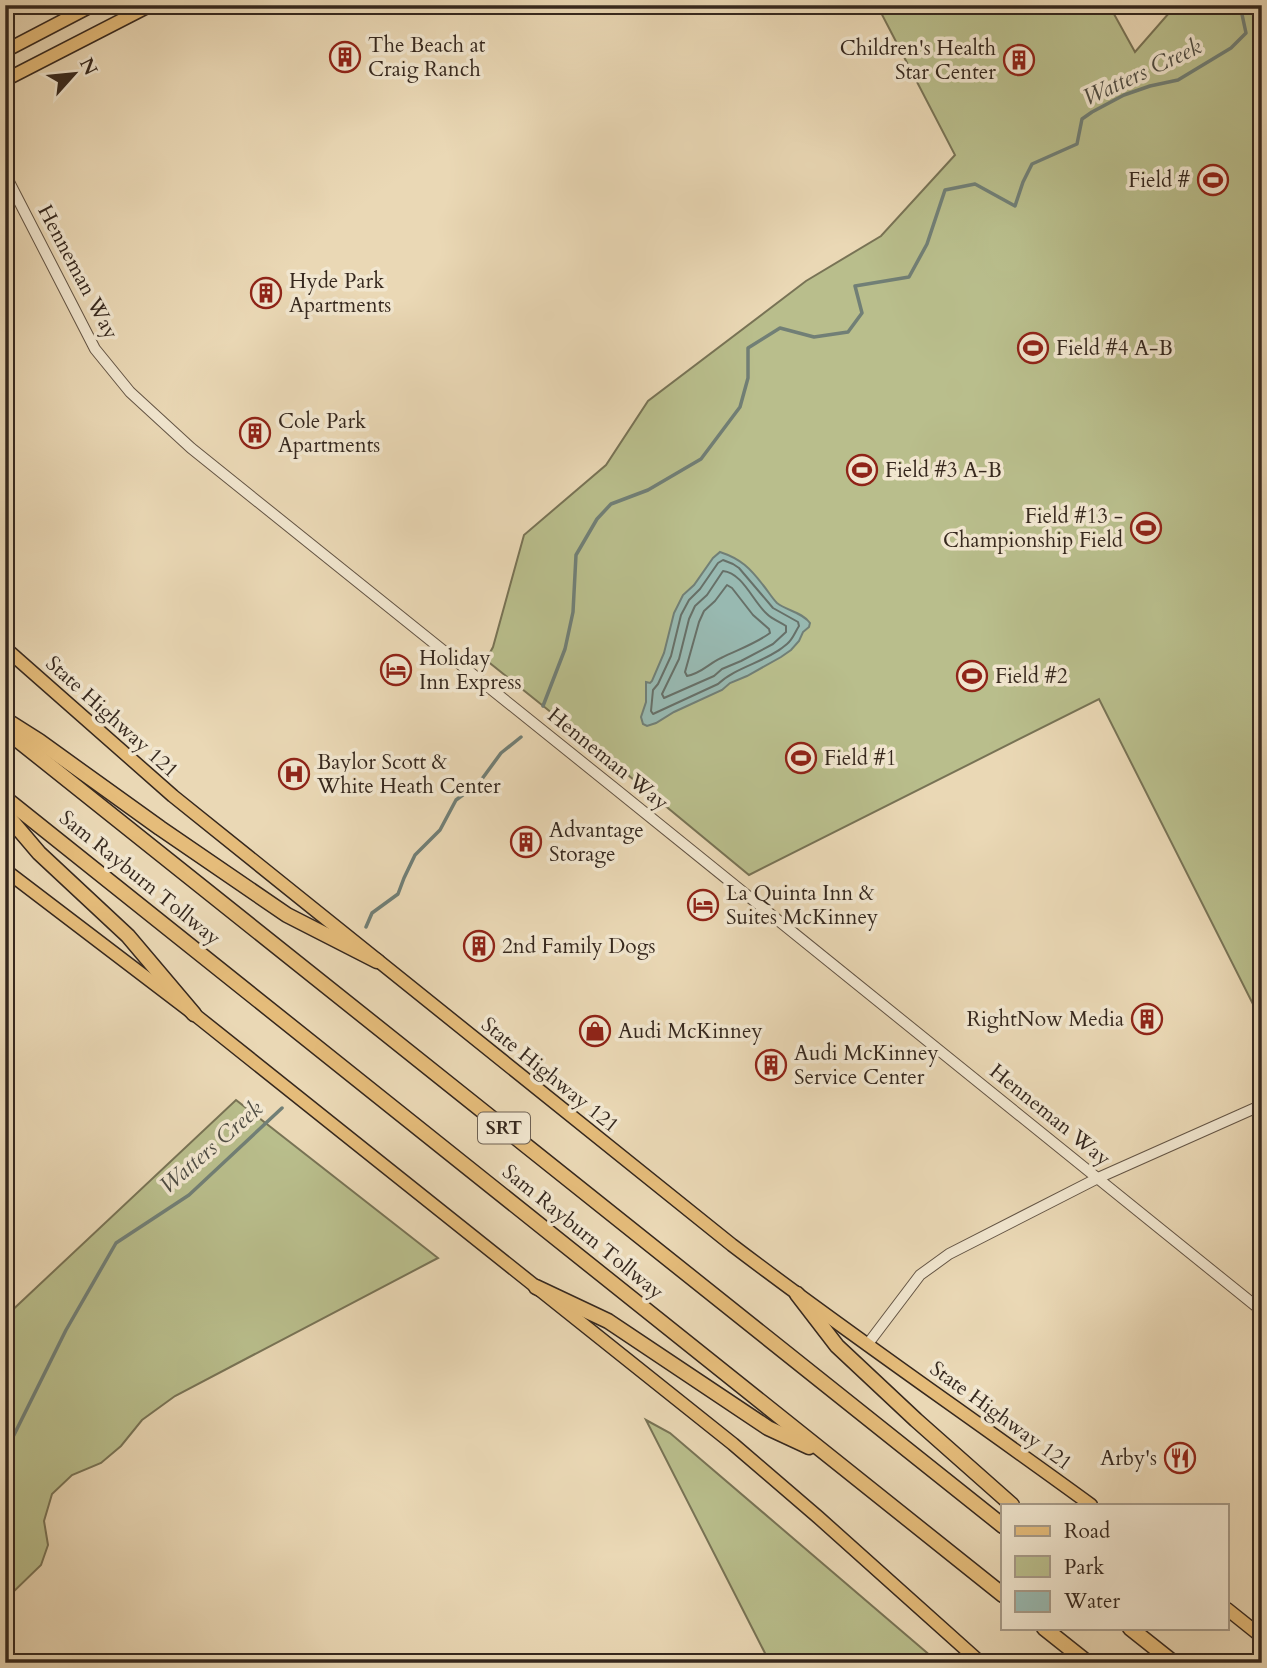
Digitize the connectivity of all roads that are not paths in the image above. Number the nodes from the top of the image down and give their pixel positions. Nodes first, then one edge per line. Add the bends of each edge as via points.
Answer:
1 (93, 5) edge
2 (151, 5) edge
3 (5, 51) edge
4 (5, 80) edge
5 (5, 174) edge
6 (5, 648) edge
7 (5, 720) edge
8 (5, 730) edge
9 (5, 798) edge
10 (5, 813) edge
11 (5, 870) edge
12 (377, 961) junction
13 (194, 1014) junction
14 (1262, 1105) edge
15 (1098, 1178) junction
16 (536, 1287) junction
17 (797, 1294) junction
18 (1262, 1311) edge
19 (867, 1345) junction
20 (829, 1455) junction
21 (1011, 1504) edge
22 (1090, 1504) edge
23 (1001, 1525) edge
24 (1001, 1593) edge
25 (1228, 1610) edge
26 (1047, 1630) edge
27 (1133, 1630) edge
28 (1262, 1637) edge
29 (981, 1663) edge
30 (1088, 1663) edge
31 (1174, 1663) edge

1 - 3 main road
2 - 4 main road
5 - 15 street, Henneman Way via 95,349 130,392 191,448
6 - 12 main road, State Highway 121 via 173,796
7 - 12 highway via 288,915
8 - 23 highway, Sam Rayburn Tollway / SRT
9 - 20 highway, Sam Rayburn Tollway / SRT
10 - 13 highway via 39,853 128,936
11 - 13 main road
12 - 17 main road, State Highway 121
13 - 16 main road
14 - 15 street
15 - 18 street, Henneman Way
15 - 19 street via 949,1254 920,1275
16 - 20 highway via 608,1321 768,1428
16 - 29 main road via 733,1444
17 - 19 main road, State Highway 121
17 - 21 highway via 837,1346
19 - 22 main road, State Highway 121
20 - 24 highway, Sam Rayburn Tollway / SRT
25 - 28 main road
26 - 30 highway
27 - 31 highway

